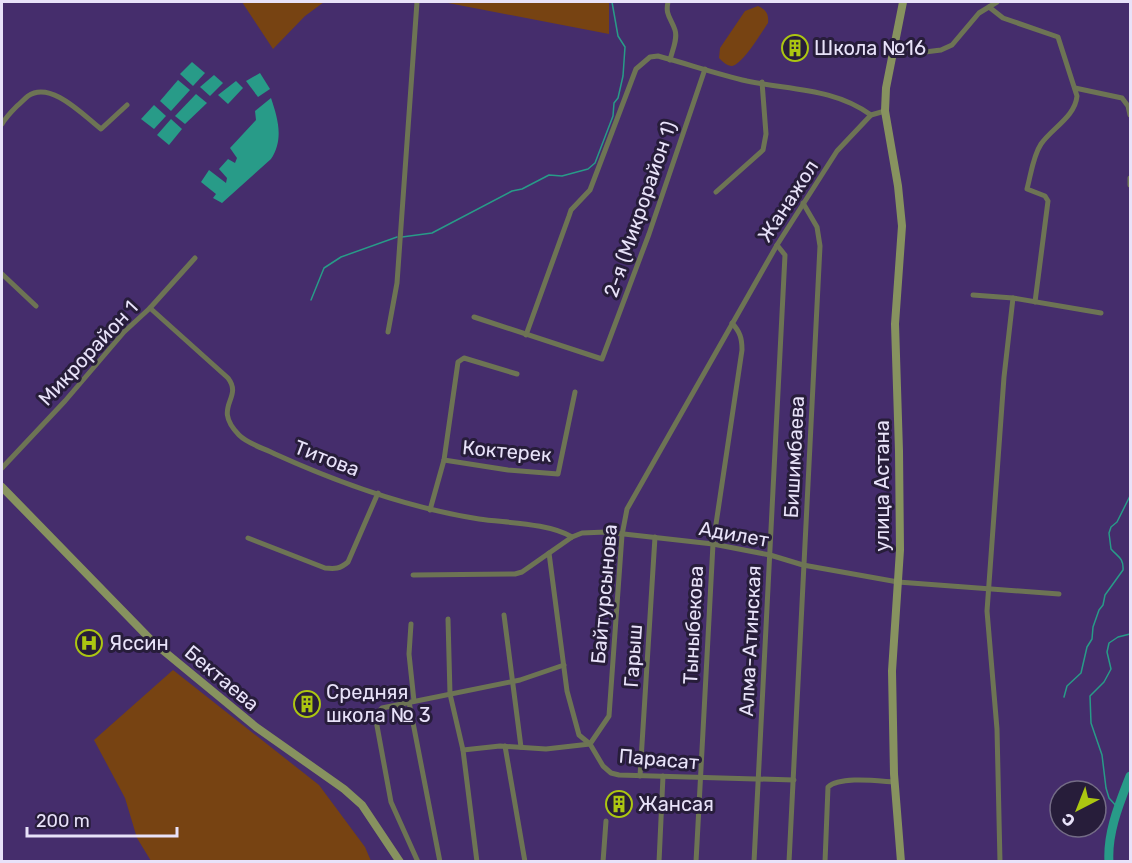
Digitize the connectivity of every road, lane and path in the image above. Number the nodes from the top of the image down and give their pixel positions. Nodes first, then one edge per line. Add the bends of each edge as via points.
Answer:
1 (417, 2) edge
2 (668, 2) edge
3 (905, 2) edge
4 (997, 2) edge
5 (989, 7) junction
6 (898, 46) junction
7 (670, 60) junction
8 (705, 69) junction
9 (762, 82) junction
10 (1075, 88) junction
11 (127, 105) dead end
12 (885, 111) junction
13 (871, 115) junction
14 (1131, 115) edge
15 (2, 124) edge
16 (716, 192) dead end
17 (803, 203) junction
18 (777, 245) junction
19 (195, 258) dead end
20 (2, 274) edge
21 (973, 295) dead end
22 (1013, 298) junction
23 (1035, 302) junction
24 (36, 306) dead end
25 (150, 308) junction
26 (1101, 313) dead end
27 (474, 317) dead end
28 (732, 323) junction
29 (388, 333) dead end
30 (526, 334) junction
31 (517, 374) dead end
32 (575, 392) dead end
33 (444, 460) junction
34 (2, 468) edge
35 (2, 487) edge
36 (378, 493) junction
37 (429, 510) junction
38 (622, 535) junction
39 (572, 537) junction
40 (655, 537) junction
41 (248, 538) dead end
42 (712, 544) junction
43 (549, 553) junction
44 (770, 555) junction
45 (803, 565) junction
46 (413, 575) dead end
47 (898, 582) junction
48 (987, 590) junction
49 (1059, 594) dead end
50 (504, 615) dead end
51 (448, 619) dead end
52 (411, 624) dead end
53 (564, 665) junction
54 (512, 682) junction
55 (450, 694) junction
56 (412, 702) junction
57 (590, 744) junction
58 (505, 746) junction
59 (521, 747) junction
60 (463, 750) junction
61 (640, 776) junction
62 (663, 776) junction
63 (701, 778) junction
64 (758, 779) junction
65 (794, 780) junction
66 (894, 782) junction
67 (606, 821) dead end
68 (400, 861) edge
69 (418, 861) edge
70 (440, 861) edge
71 (477, 861) edge
72 (525, 861) edge
73 (603, 861) edge
74 (659, 861) edge
75 (696, 861) edge
76 (754, 861) edge
77 (789, 861) edge
78 (825, 861) edge
79 (901, 861) edge
80 (1000, 861) edge

1 - 29 street via 397,283
2 - 7 street via 666,10 676,37
3 - 6 main road, улица Астана
3 - 12 main road, улица Астана via 886,88
4 - 5 street
5 - 6 street via 952,45 941,50 925,52
5 - 10 street via 1003,18 1058,37
6 - 12 main road, улица Астана
7 - 8 street
7 - 30 street via 650,57 636,69 590,190 571,210
8 - 9 street
8 - 30 street, 2-я (Микрорайон 1) via 602,359
9 - 13 street via 845,99
9 - 16 street via 764,150
10 - 14 street via 1122,98
10 - 23 street via 1077,103 1042,142 1027,189 1048,201
11 - 15 street via 101,129 65,100 50,93 37,93 29,95
12 - 13 street
12 - 47 main road, улица Астана via 902,226 895,324 900,462
13 - 17 street, Жанажол via 837,151
17 - 18 street, Жанажол
17 - 45 street, Бишимбаева via 820,236
18 - 28 street, Жанажол
18 - 44 street, Алма-Атинская via 784,255
19 - 25 street, Микрорайон 1
20 - 24 street
21 - 22 street
22 - 23 street
22 - 48 street
23 - 26 street
25 - 34 street, Микрорайон 1
25 - 36 street, Титова via 233,385 227,416 240,436 299,465
27 - 30 street
28 - 38 street, Байтурсынова via 627,509
28 - 42 street, Тыныбекова via 742,338 742,350
31 - 33 street via 464,358 458,362
32 - 33 street, Коктерек via 558,474
33 - 37 street
35 - 68 main road, Бектаева via 154,643 256,727 344,789 362,806
36 - 37 street, Титова
36 - 41 street via 348,562 342,567 325,568
37 - 39 street, Титова via 541,528
38 - 39 street, Адилет via 594,532
38 - 40 street, Адилет
38 - 57 street, Байтурсынова via 609,716
39 - 43 street, Адилет
40 - 42 street, Адилет
40 - 61 street, Гарыш
42 - 44 street, Адилет
42 - 63 street, Тыныбекова
43 - 46 street, Адилет via 515,574
43 - 53 street, Парасат
44 - 45 street, Адилет
44 - 64 street, Алма-Атинская
45 - 47 street, Адилет
45 - 65 street, Бишимбаева
47 - 48 street, Адилет
47 - 66 main road, улица Астана via 892,670
48 - 49 street, Адилет
48 - 80 street via 997,729
50 - 54 street
51 - 55 street
52 - 56 street
53 - 54 street
53 - 57 street, Парасат via 579,735
54 - 55 street
54 - 59 street
55 - 56 street
55 - 60 street
56 - 69 street via 382,708 375,715 391,802
56 - 70 street
57 - 59 street via 546,749
57 - 61 street, Парасат via 611,772
58 - 59 street
58 - 60 street
58 - 72 street
60 - 71 street
61 - 62 street, Парасат
62 - 63 street, Парасат
62 - 74 street
63 - 64 street, Парасат
63 - 75 street, Тыныбекова
64 - 65 street, Парасат
64 - 76 street, Алма-Атинская
65 - 77 street, Бишимбаева
66 - 78 street via 854,780 828,787
66 - 79 main road, улица Астана
67 - 73 street

